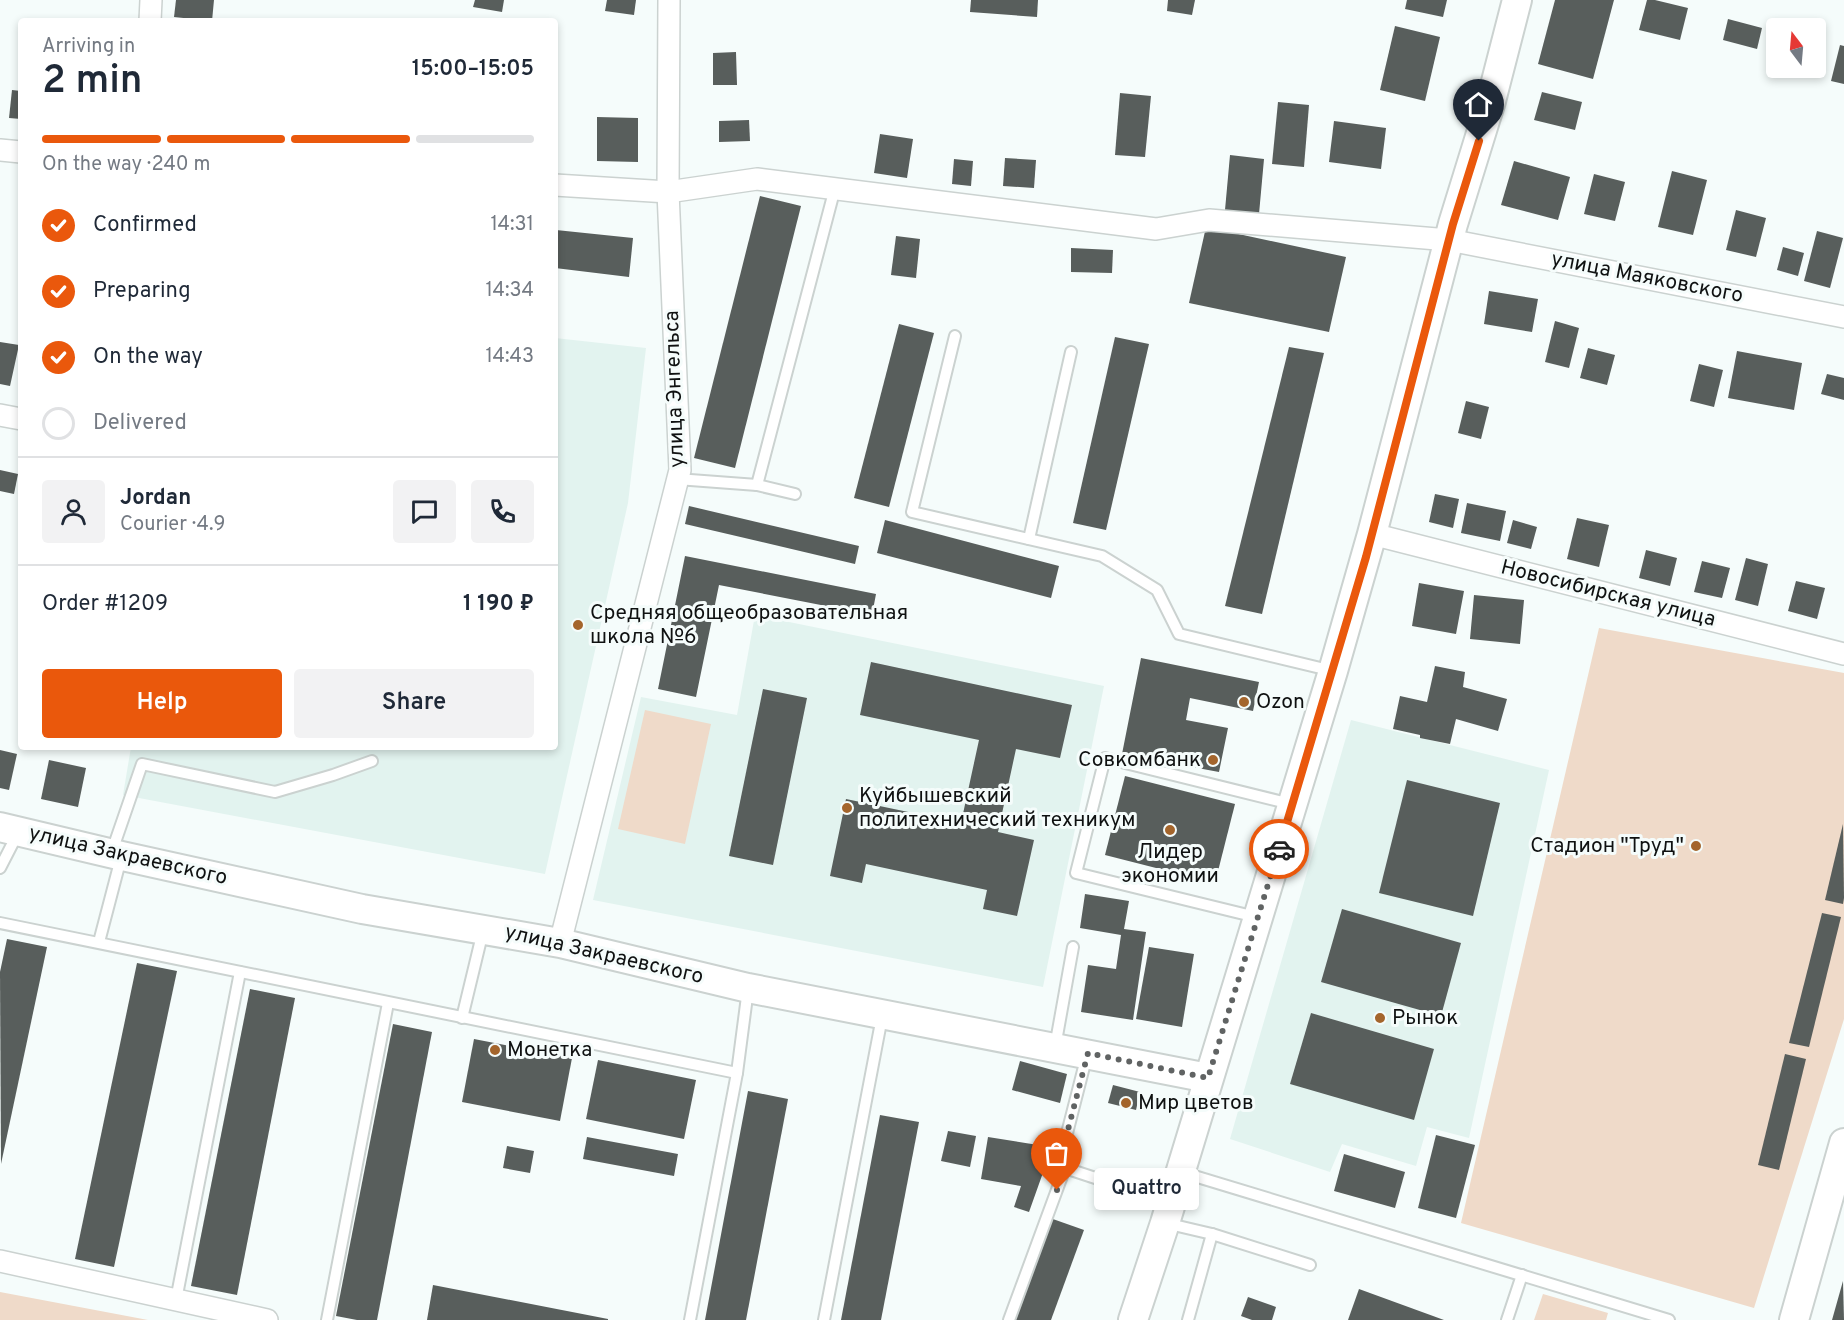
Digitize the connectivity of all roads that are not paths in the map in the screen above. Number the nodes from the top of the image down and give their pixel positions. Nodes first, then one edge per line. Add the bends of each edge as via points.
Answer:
1 (151, 0) edge
2 (669, 0) edge
3 (1517, 0) edge
4 (150, 18) edge
5 (0, 150) edge
6 (18, 152) edge
7 (558, 185) edge
8 (834, 188) junction
9 (668, 192) junction
10 (1449, 240) junction
11 (1844, 317) edge
12 (955, 336) dead end
13 (1071, 352) dead end
14 (0, 415) edge
15 (18, 418) edge
16 (677, 478) junction
17 (757, 485) junction
18 (795, 494) dead end
19 (1372, 534) junction
20 (1029, 539) junction
21 (1844, 654) edge
22 (1333, 671) junction
23 (372, 761) dead end
24 (1292, 804) junction
25 (10, 829) edge
26 (116, 855) junction
27 (0, 868) edge
28 (1259, 918) junction
29 (0, 923) edge
30 (484, 929) junction
31 (99, 942) junction
32 (560, 943) junction
33 (1073, 947) dead end
34 (240, 972) junction
35 (748, 988) junction
36 (388, 1003) junction
37 (882, 1014) junction
38 (462, 1018) junction
39 (1055, 1047) junction
40 (1088, 1053) junction
41 (737, 1072) junction
42 (1208, 1078) junction
43 (1844, 1143) edge
44 (1065, 1168) junction
45 (1180, 1172) junction
46 (1168, 1213) junction
47 (1212, 1234) junction
48 (0, 1261) edge
49 (1310, 1265) dead end
50 (1522, 1275) junction
51 (176, 1300) junction
52 (267, 1320) edge
53 (327, 1320) edge
54 (690, 1320) edge
55 (824, 1320) edge
56 (1009, 1320) edge
57 (1133, 1320) edge
58 (1188, 1320) edge
59 (1507, 1320) edge
60 (1669, 1320) edge
61 (1794, 1320) edge

1 - 4 street
2 - 9 street, улица Энгельса
3 - 10 street
5 - 6 street
7 - 9 street, улица Маяковского
8 - 9 street, улица Маяковского via 757,179
8 - 10 street, улица Маяковского via 1156,229 1209,220
8 - 17 lane
9 - 16 street, улица Энгельса via 680,470
10 - 11 street, улица Маяковского
10 - 19 street
12 - 20 lane via 912,512
13 - 20 lane
14 - 15 street
16 - 17 lane
16 - 32 street, улица Энгельса
17 - 18 lane
19 - 21 street, Новосибирская улица
19 - 22 street
20 - 22 lane via 1102,556 1157,590 1179,634
22 - 24 street
23 - 26 lane via 275,792 142,764
24 - 28 street
24 - 28 lane via 1105,758 1076,873
25 - 26 street, улица Закраевского
25 - 27 lane
26 - 30 street, улица Закраевского via 362,909
26 - 31 lane
28 - 42 street
29 - 31 lane
30 - 32 street, улица Закраевского
30 - 38 lane
31 - 34 lane
32 - 35 street, улица Закраевского
33 - 39 lane
34 - 36 lane
34 - 51 lane
35 - 37 street, улица Закраевского
35 - 41 lane
36 - 38 lane
36 - 53 lane
37 - 39 street, улица Закраевского
37 - 55 lane
38 - 41 lane
39 - 40 street, улица Закраевского
40 - 42 street, улица Закраевского
40 - 44 lane via 1064,1145
41 - 54 lane
42 - 45 street
43 - 61 street
44 - 46 lane
44 - 56 lane
45 - 46 street
45 - 50 lane
46 - 47 lane
46 - 57 street
47 - 49 lane
47 - 58 lane
48 - 51 street
50 - 59 lane
50 - 60 lane
51 - 52 street

